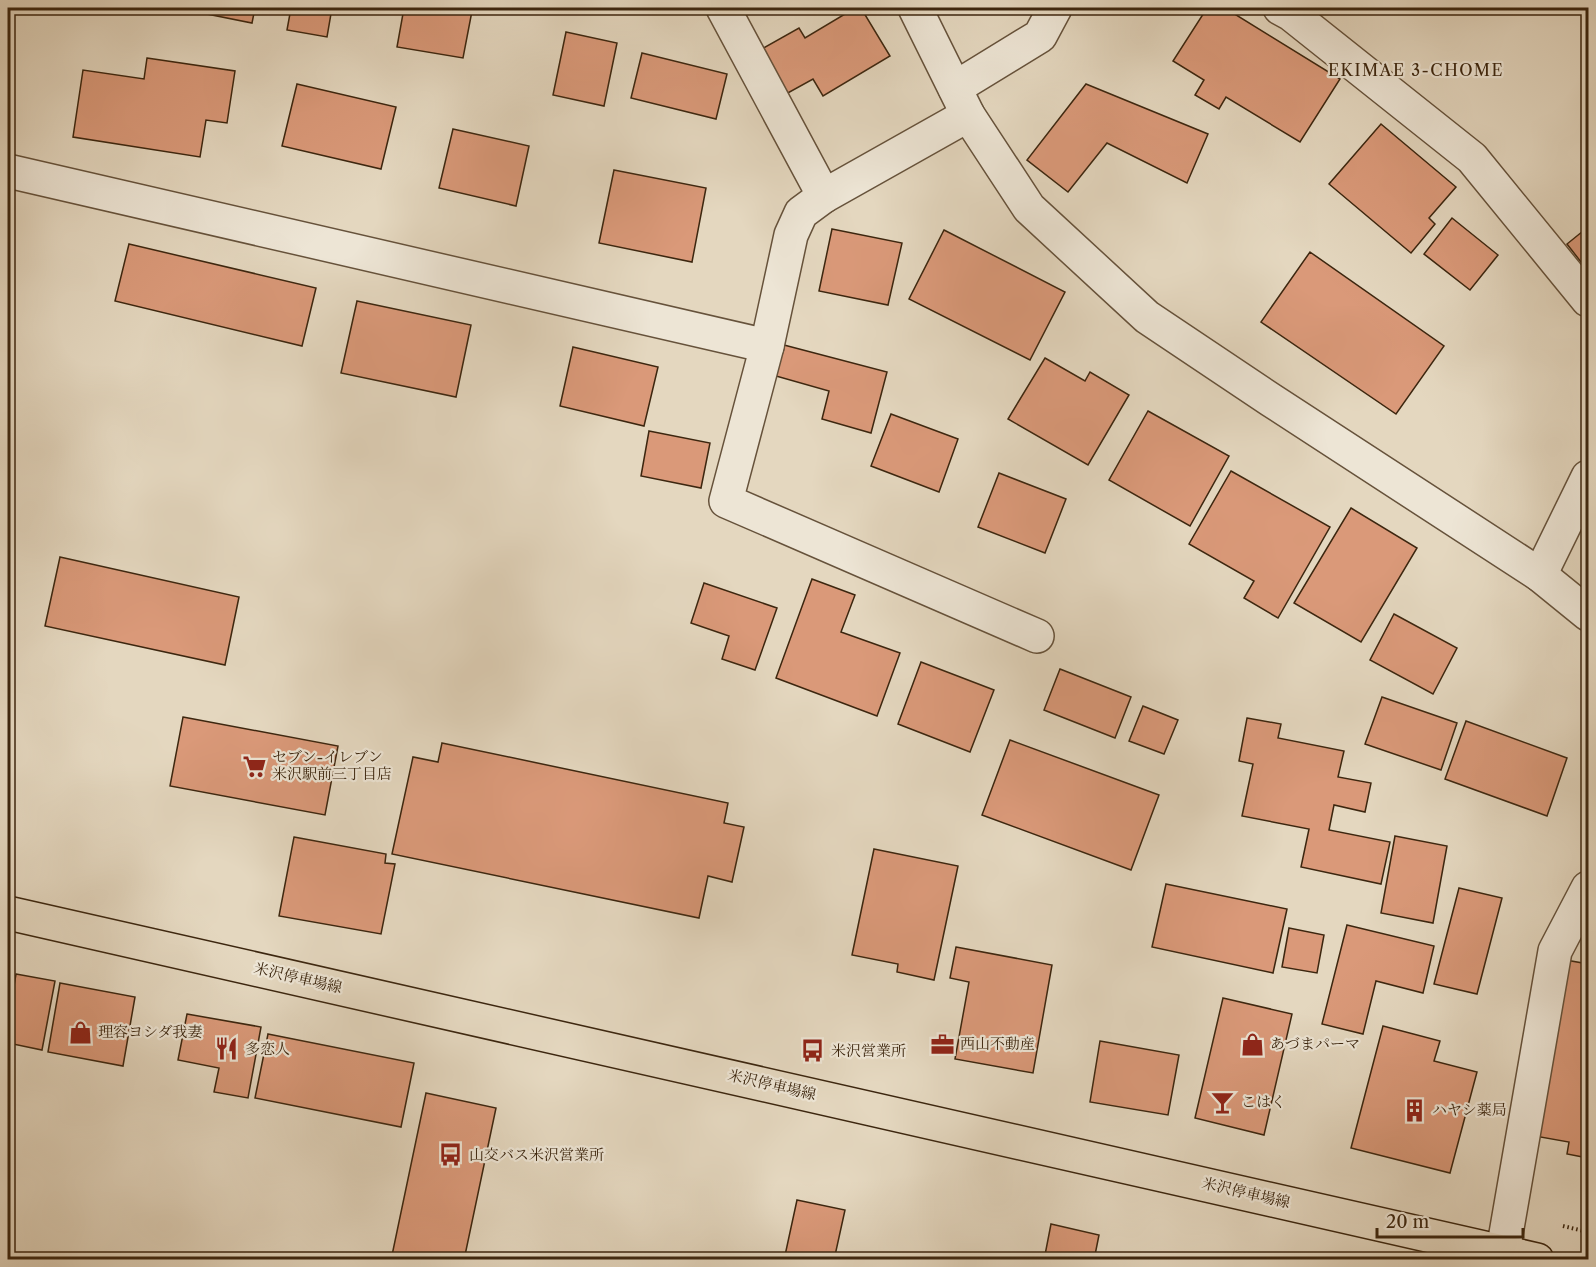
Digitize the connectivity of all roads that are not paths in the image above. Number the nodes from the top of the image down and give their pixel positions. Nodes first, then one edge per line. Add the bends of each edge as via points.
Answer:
1 (723, 8) edge
2 (915, 8) edge
3 (1055, 8) edge
4 (1280, 8) edge
5 (961, 102) junction
6 (8, 171) edge
7 (824, 196) junction
8 (1588, 300) edge
9 (767, 346) junction
10 (1588, 477) edge
11 (1540, 575) junction
12 (1588, 614) edge
13 (1037, 636) dead end
14 (1588, 888) edge
15 (8, 913) edge
16 (1503, 1251) junction
17 (1537, 1260) edge

1 - 7 street
2 - 5 street
3 - 5 street via 1040,36
4 - 8 street via 1472,158
5 - 7 street
5 - 11 street via 1029,208 1147,317
6 - 9 street
7 - 9 street via 801,213 791,235
9 - 13 street via 726,501
10 - 11 street
11 - 12 street
14 - 16 street via 1555,951
15 - 16 main road, 米沢停車場線
16 - 17 main road, 米沢停車場線

